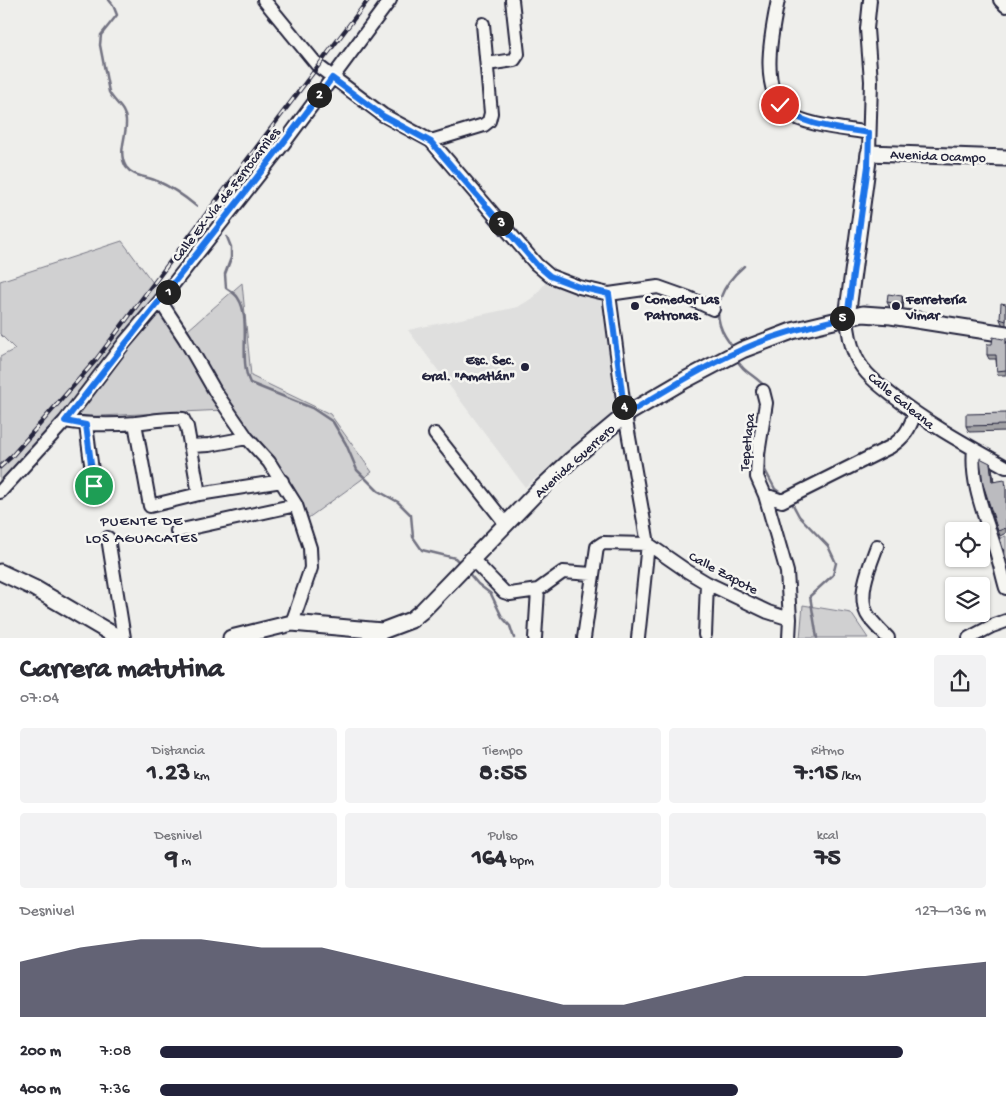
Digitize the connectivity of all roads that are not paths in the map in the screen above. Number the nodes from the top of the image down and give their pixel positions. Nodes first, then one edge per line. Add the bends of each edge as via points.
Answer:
1 (264, 0) edge
2 (390, 0) edge
3 (512, 0) edge
4 (778, 0) edge
5 (870, 0) edge
6 (1000, 0) edge
7 (1006, 6) edge
8 (484, 24) dead end
9 (487, 64) junction
10 (332, 78) junction
11 (869, 133) junction
12 (431, 142) junction
13 (869, 153) junction
14 (1006, 158) edge
15 (609, 294) junction
16 (160, 301) junction
17 (713, 310) dead end
18 (847, 317) junction
19 (1006, 334) edge
20 (763, 391) dead end
21 (915, 414) junction
22 (625, 415) junction
23 (65, 421) junction
24 (135, 423) junction
25 (86, 425) junction
26 (435, 434) dead end
27 (247, 438) junction
28 (190, 446) junction
29 (974, 448) junction
30 (1006, 467) edge
31 (282, 481) junction
32 (94, 486) dead end
33 (0, 492) edge
34 (199, 494) junction
35 (765, 495) junction
36 (296, 505) junction
37 (506, 524) junction
38 (177, 531) dead end
39 (108, 538) dead end
40 (648, 544) junction
41 (877, 546) dead end
42 (470, 562) junction
43 (0, 572) edge
44 (592, 574) junction
45 (708, 582) junction
46 (1006, 588) edge
47 (538, 590) junction
48 (790, 619) junction
49 (1006, 621) edge
50 (292, 623) junction
51 (705, 635) dead end
52 (119, 638) edge
53 (124, 638) edge
54 (231, 638) edge
55 (535, 638) edge
56 (584, 638) edge
57 (638, 638) edge
58 (789, 638) edge
59 (888, 638) edge
60 (969, 638) edge

1 - 10 street via 318,66
2 - 10 street, Calle Ex-Vía de Ferrocarriles
3 - 9 street via 518,54 514,60
4 - 11 street via 769,60 770,77 780,105 789,114 803,120
5 - 11 street, Calle Galeana via 867,28 871,81
6 - 7 street
8 - 9 street
9 - 12 street via 489,121
10 - 12 street via 383,116
10 - 16 street, Calle Ex-Vía de Ferrocarriles
11 - 13 street, Calle Galeana
12 - 15 street via 550,276
13 - 14 main road, Avenida Ocampo
13 - 18 main road, Calle Galeana
15 - 17 street via 658,287
15 - 22 street
16 - 23 street, Calle Ex-Vía de Ferrocarriles
16 - 27 street
18 - 19 main road, Avenida Guerrero via 863,314 891,316
18 - 21 street, Calle Galeana via 849,338 857,359 881,386
18 - 22 main road, Avenida Guerrero via 792,331 736,353
20 - 35 street, Tepetlapa via 766,403 757,477
21 - 29 street, Calle Galeana
21 - 35 street via 903,438 890,447 782,501
22 - 37 main road, Avenida Guerrero via 570,460
22 - 40 street
23 - 25 street
23 - 33 street, Calle Ex-Vía de Ferrocarriles
24 - 25 street
24 - 28 street via 183,420
24 - 34 street via 150,506
25 - 32 street
26 - 37 street
27 - 28 street via 209,446
27 - 31 street
28 - 34 street
29 - 30 street, Calle Galeana
29 - 46 street via 974,474 981,507
31 - 34 street
31 - 36 street
35 - 48 street, Tepetlapa via 787,572
36 - 38 street
36 - 50 street via 310,548 310,568
37 - 42 main road, Avenida Guerrero
39 - 53 street
40 - 44 street via 603,543 596,547
40 - 45 street, Calle Zapote
40 - 57 street
41 - 59 street via 864,597 867,614
42 - 47 street via 504,592
42 - 50 main road, Avenida Guerrero via 411,620 382,631
43 - 52 main road
44 - 47 street via 563,572
44 - 56 street
45 - 48 street, Calle Zapote via 768,612
45 - 51 street
47 - 55 street
48 - 58 street, Tepetlapa
49 - 60 street
50 - 54 main road, Avenida Guerrero

